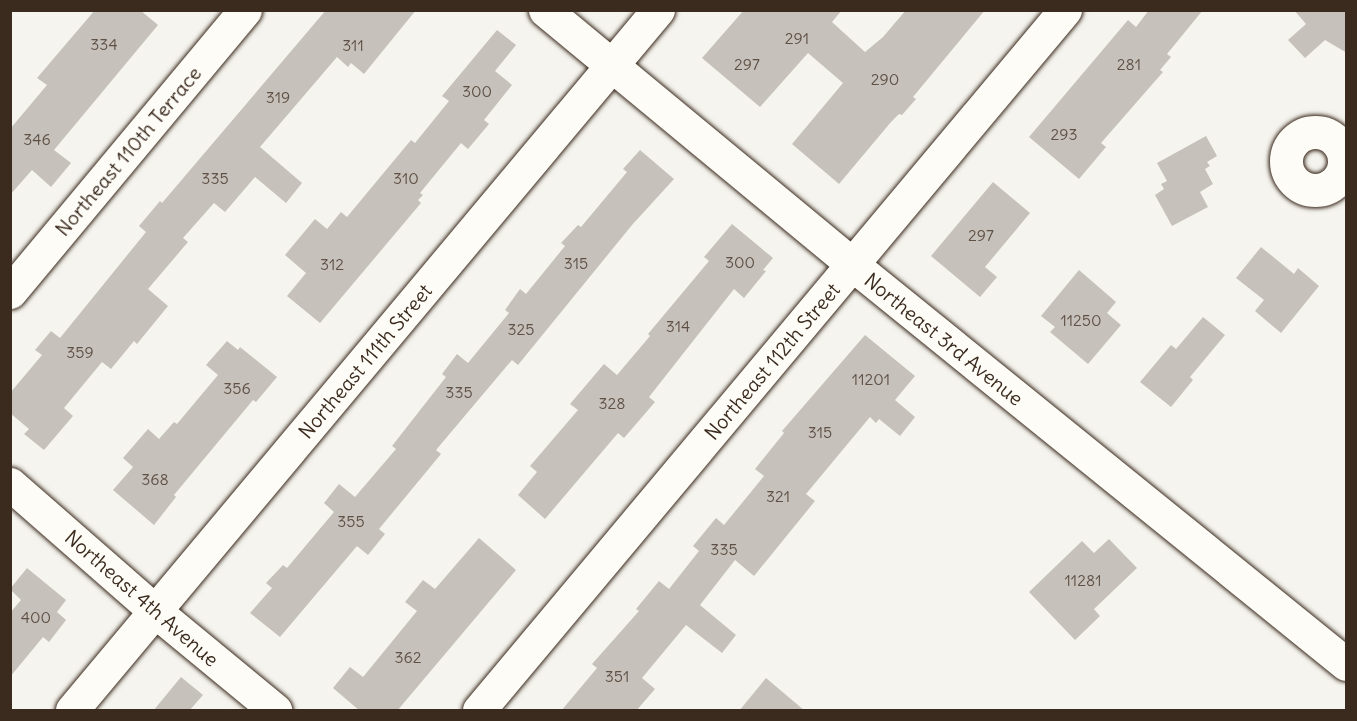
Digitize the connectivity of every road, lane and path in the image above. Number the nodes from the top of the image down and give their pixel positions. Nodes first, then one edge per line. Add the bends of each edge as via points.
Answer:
1 (245, 10) edge
2 (545, 10) edge
3 (658, 10) edge
4 (1065, 10) edge
5 (612, 65) junction
6 (853, 265) junction
7 (10, 292) edge
8 (10, 484) edge
9 (155, 611) junction
10 (1347, 664) edge
11 (72, 711) edge
12 (275, 711) edge
13 (479, 711) edge

1 - 7 street, Northeast 110th Terrace
2 - 5 street, Northeast 3rd Avenue
3 - 5 street, Northeast 111th Street
4 - 6 street, Northeast 112th Street
5 - 6 street, Northeast 3rd Avenue
5 - 9 street, Northeast 111th Street
6 - 10 street, Northeast 3rd Avenue
6 - 13 street, Northeast 112th Street
8 - 9 street, Northeast 4th Avenue
9 - 11 street, Northeast 111th Street
9 - 12 street, Northeast 4th Avenue

